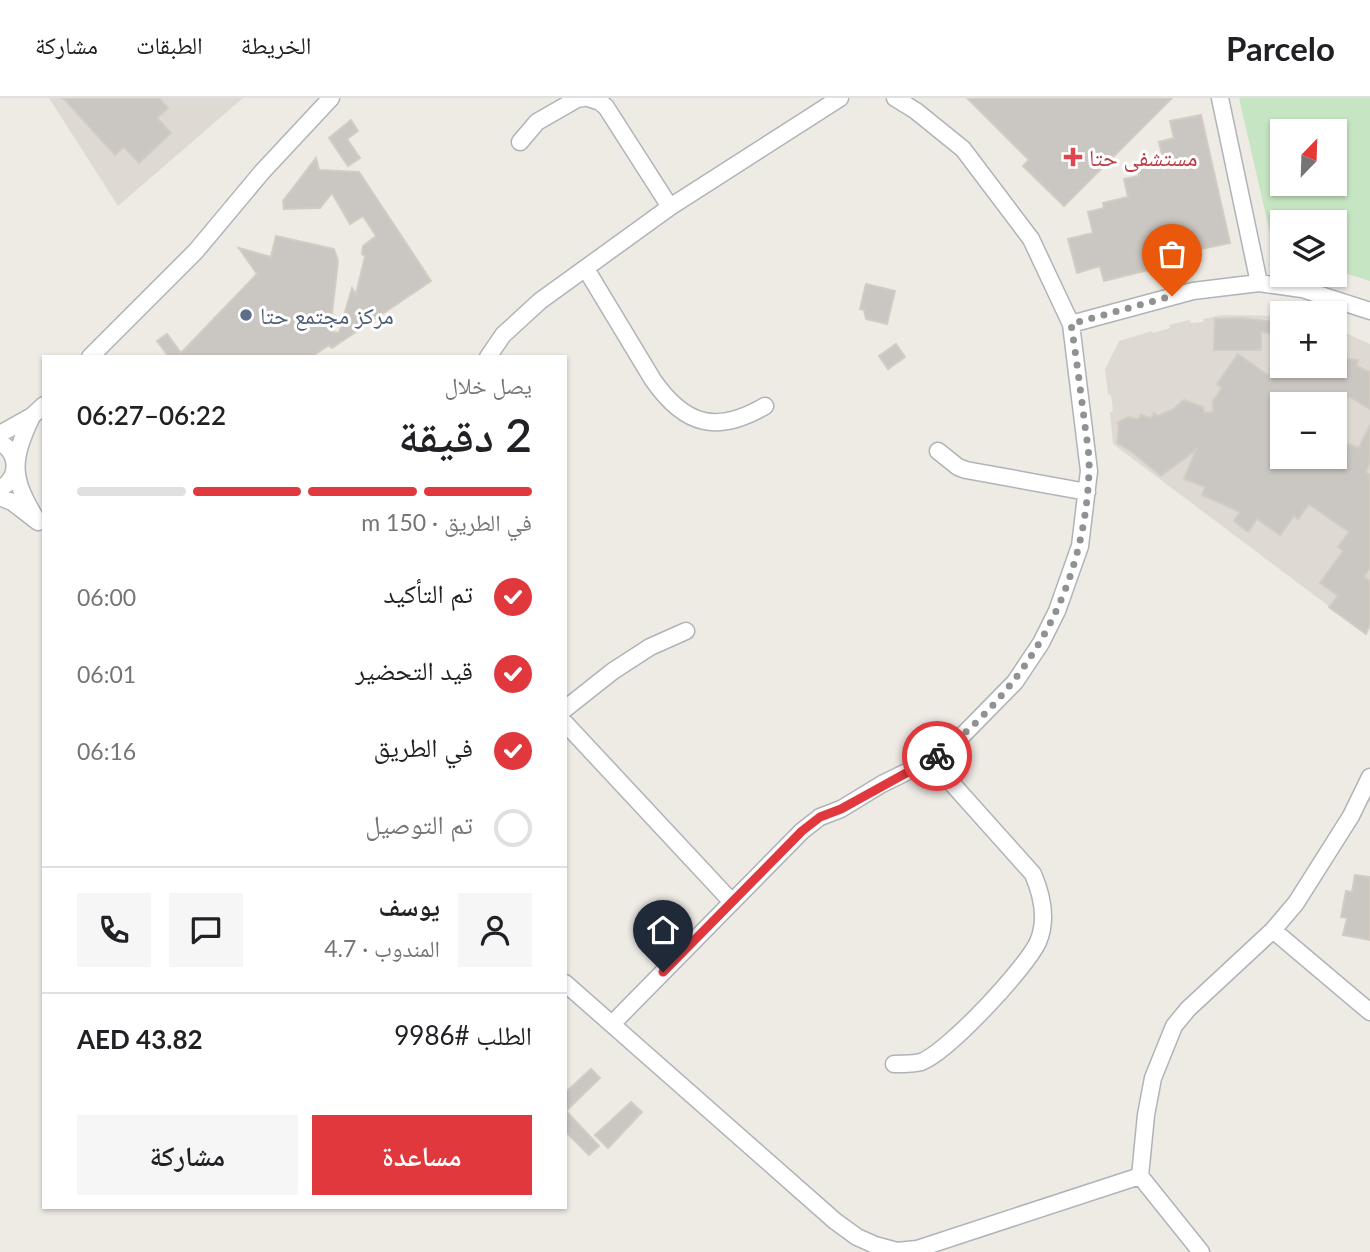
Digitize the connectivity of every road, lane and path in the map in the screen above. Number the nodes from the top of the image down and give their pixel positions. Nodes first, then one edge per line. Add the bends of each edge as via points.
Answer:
1 (331, 98) edge
2 (585, 98) edge
3 (840, 98) edge
4 (895, 98) edge
5 (1220, 98) edge
6 (520, 142) dead end
7 (670, 206) junction
8 (586, 269) junction
9 (1259, 283) junction
10 (1370, 311) edge
11 (1071, 324) junction
12 (92, 355) edge
13 (489, 355) edge
14 (765, 406) dead end
15 (38, 411) edge
16 (0, 434) edge
17 (0, 442) edge
18 (938, 451) dead end
19 (15, 471) junction
20 (0, 489) edge
21 (1087, 492) junction
22 (0, 497) edge
23 (41, 524) edge
24 (686, 631) dead end
25 (567, 707) edge
26 (567, 725) edge
27 (931, 760) junction
28 (1370, 777) edge
29 (731, 901) junction
30 (1273, 930) junction
31 (567, 985) edge
32 (1370, 1012) edge
33 (612, 1024) junction
34 (894, 1064) dead end
35 (1140, 1176) junction
36 (1201, 1252) edge

1 - 12 street via 261,172 196,251
2 - 6 street via 537,122
2 - 7 street via 606,107
3 - 7 street
4 - 11 street via 963,149 1031,239
5 - 9 street
7 - 8 street
8 - 13 street via 540,301 503,335
8 - 14 street via 665,398 681,411 722,424
9 - 10 street via 1303,289
9 - 11 street via 1192,291
11 - 21 street via 1088,448
15 - 16 street
15 - 19 street via 20,444
17 - 19 street via 13,454
18 - 21 street via 966,470
19 - 20 street
19 - 23 street
21 - 27 street via 1074,566 1041,643 1015,682 960,738
22 - 23 street
24 - 25 street via 650,647
26 - 29 street
27 - 29 street via 820,817
27 - 34 street via 1033,874 1044,917 1038,941 1020,969 948,1045 920,1062
28 - 30 street via 1311,880
29 - 33 street
30 - 32 street
30 - 35 street via 1174,1026 1153,1078
31 - 33 street
33 - 35 street via 835,1221 876,1245 897,1251 943,1242
35 - 36 street

